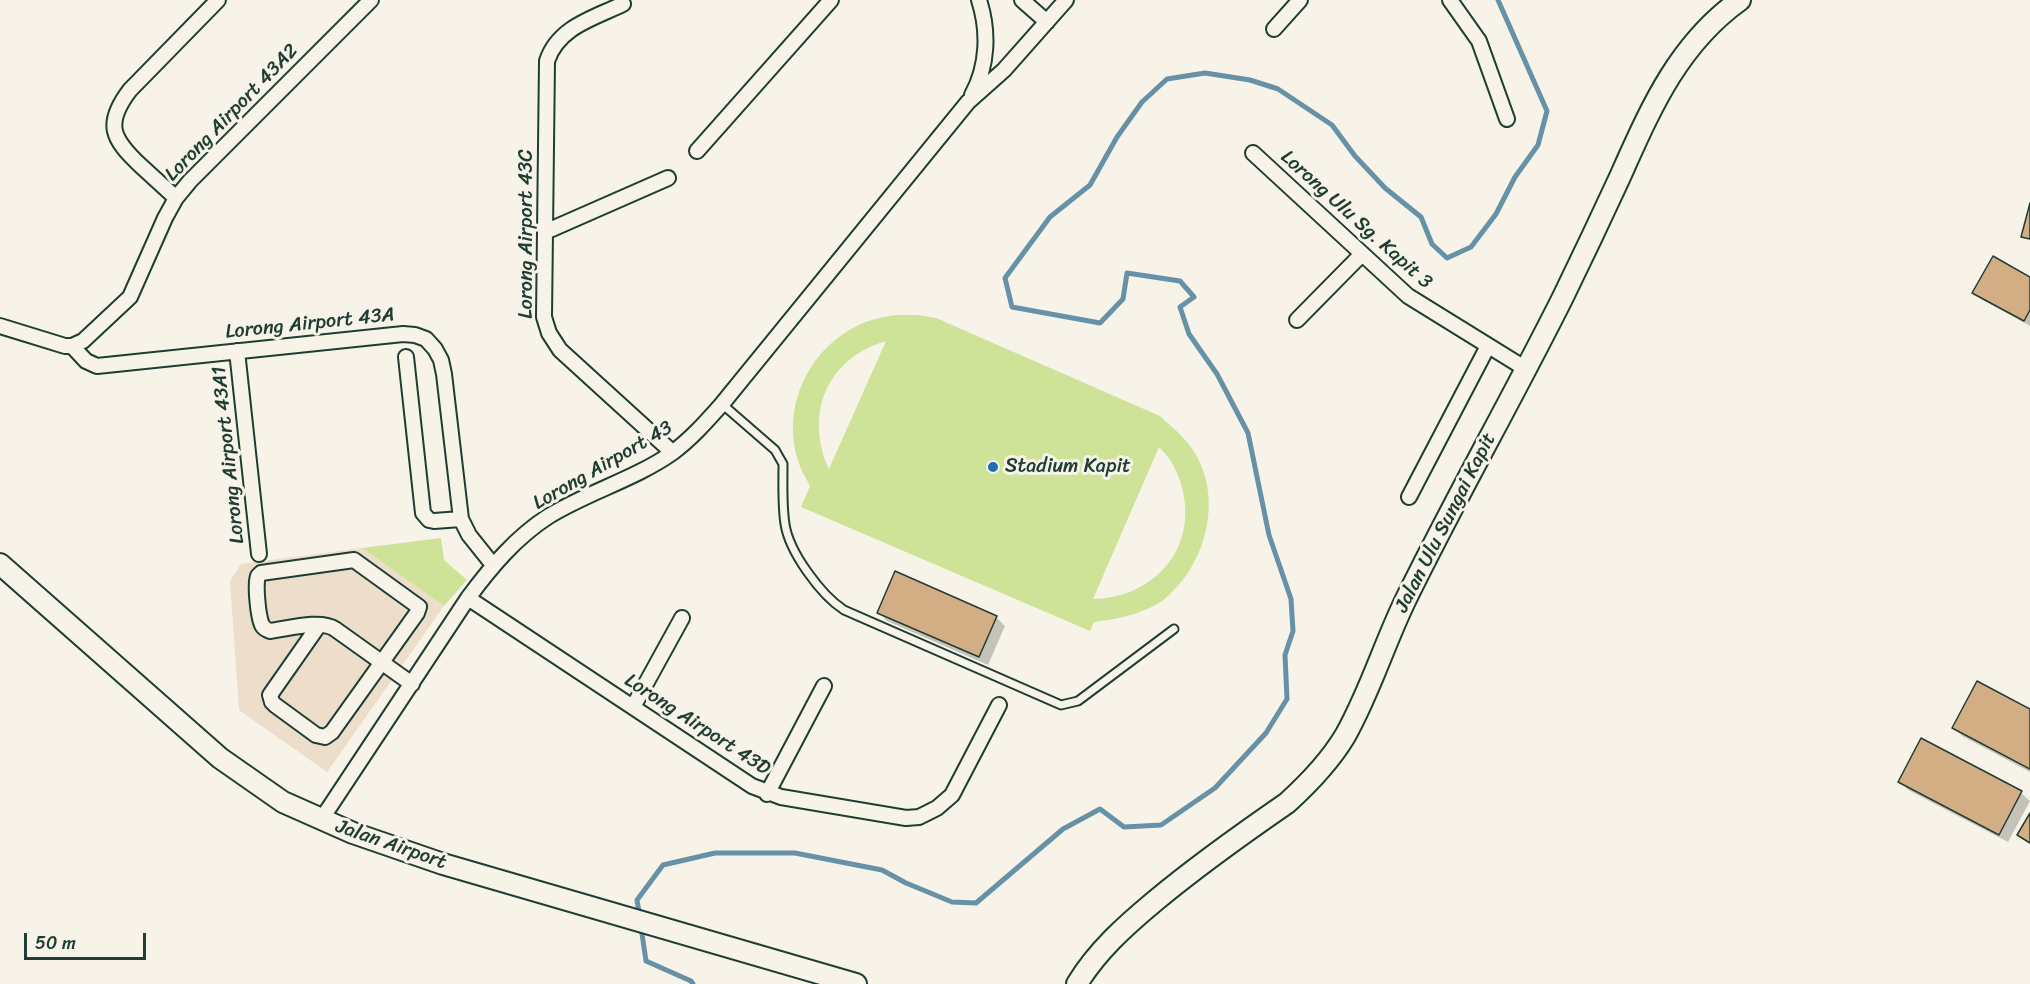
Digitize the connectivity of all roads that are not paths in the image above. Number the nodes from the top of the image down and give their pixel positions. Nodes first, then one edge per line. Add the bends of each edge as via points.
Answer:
1 (218, 0) edge
2 (371, 0) edge
3 (831, 0) edge
4 (979, 0) edge
5 (1022, 0) edge
6 (1066, 0) edge
7 (1300, 0) edge
8 (1450, 0) edge
9 (1740, 0) edge
10 (623, 4) dead end
11 (1047, 22) junction
12 (1274, 28) dead end
13 (968, 102) junction
14 (1508, 119) dead end
15 (698, 151) dead end
16 (1253, 153) dead end
17 (668, 178) dead end
18 (176, 198) junction
19 (545, 232) junction
20 (1362, 254) junction
21 (1297, 320) dead end
22 (0, 326) edge
23 (72, 346) junction
24 (1488, 346) junction
25 (237, 351) junction
26 (406, 357) dead end
27 (1526, 369) junction
28 (722, 404) junction
29 (672, 452) junction
30 (1409, 497) dead end
31 (461, 519) junction
32 (259, 554) dead end
33 (0, 564) edge
34 (493, 565) junction
35 (468, 598) junction
36 (682, 618) dead end
37 (319, 625) junction
38 (1174, 629) dead end
39 (382, 662) junction
40 (412, 684) junction
41 (824, 686) dead end
42 (999, 705) dead end
43 (633, 707) junction
44 (767, 794) junction
45 (321, 820) junction
46 (856, 984) edge
47 (1077, 984) edge

1 - 18 street via 130,90 115,119 115,132 122,148
2 - 18 street, Lorong Airport 43A2
3 - 15 street
4 - 13 street via 985,50 977,86
5 - 11 street
6 - 11 street
7 - 12 street
8 - 14 street via 1479,41
9 - 27 main road, Jalan Ulu Sungai Kapit via 1698,38 1667,79
10 - 19 street, Lorong Airport 43C via 574,27 551,48 547,61
11 - 13 street via 1004,70
13 - 28 street, Lorong Airport 43
16 - 20 street, Lorong Ulu Sg. Kapit 3
17 - 19 street
18 - 23 street, Lorong Airport 43A2 via 130,297 83,341
19 - 29 street, Lorong Airport 43C via 544,317 553,342
20 - 21 street
20 - 24 street, Lorong Ulu Sg. Kapit 3 via 1416,303
22 - 23 street
23 - 25 street, Lorong Airport 43A via 97,366
24 - 27 street, Lorong Ulu Sg. Kapit 3
24 - 30 street
25 - 31 street, Lorong Airport 43A via 403,334 426,339 435,349 444,374
25 - 32 street, Lorong Airport 43A1
26 - 31 street via 423,513 434,521
27 - 47 main road, Jalan Ulu Sungai Kapit via 1405,601 1344,737 1287,802 1199,864 1128,924 1100,951
28 - 29 street, Lorong Airport 43
28 - 38 lane via 780,457 784,523 790,540 817,586 844,610 1061,705 1078,701
29 - 34 street, Lorong Airport 43 via 548,517
31 - 34 street, Lorong Airport 43A
33 - 45 main road, Jalan Airport via 220,758 283,802
34 - 35 street, Lorong Airport 43
35 - 40 street, Lorong Airport 43
35 - 43 street, Lorong Airport 43D
36 - 43 street
37 - 39 street via 331,626
37 - 39 street via 270,694 275,705 316,735 325,737 332,732
37 - 39 street via 266,630 261,623 258,576 354,560 419,608
39 - 40 street
40 - 45 street, Lorong Airport 43
41 - 44 street
42 - 44 street, Lorong Airport 43D via 952,795 929,813 906,818
43 - 44 street, Lorong Airport 43D
45 - 46 main road, Jalan Airport via 443,864

